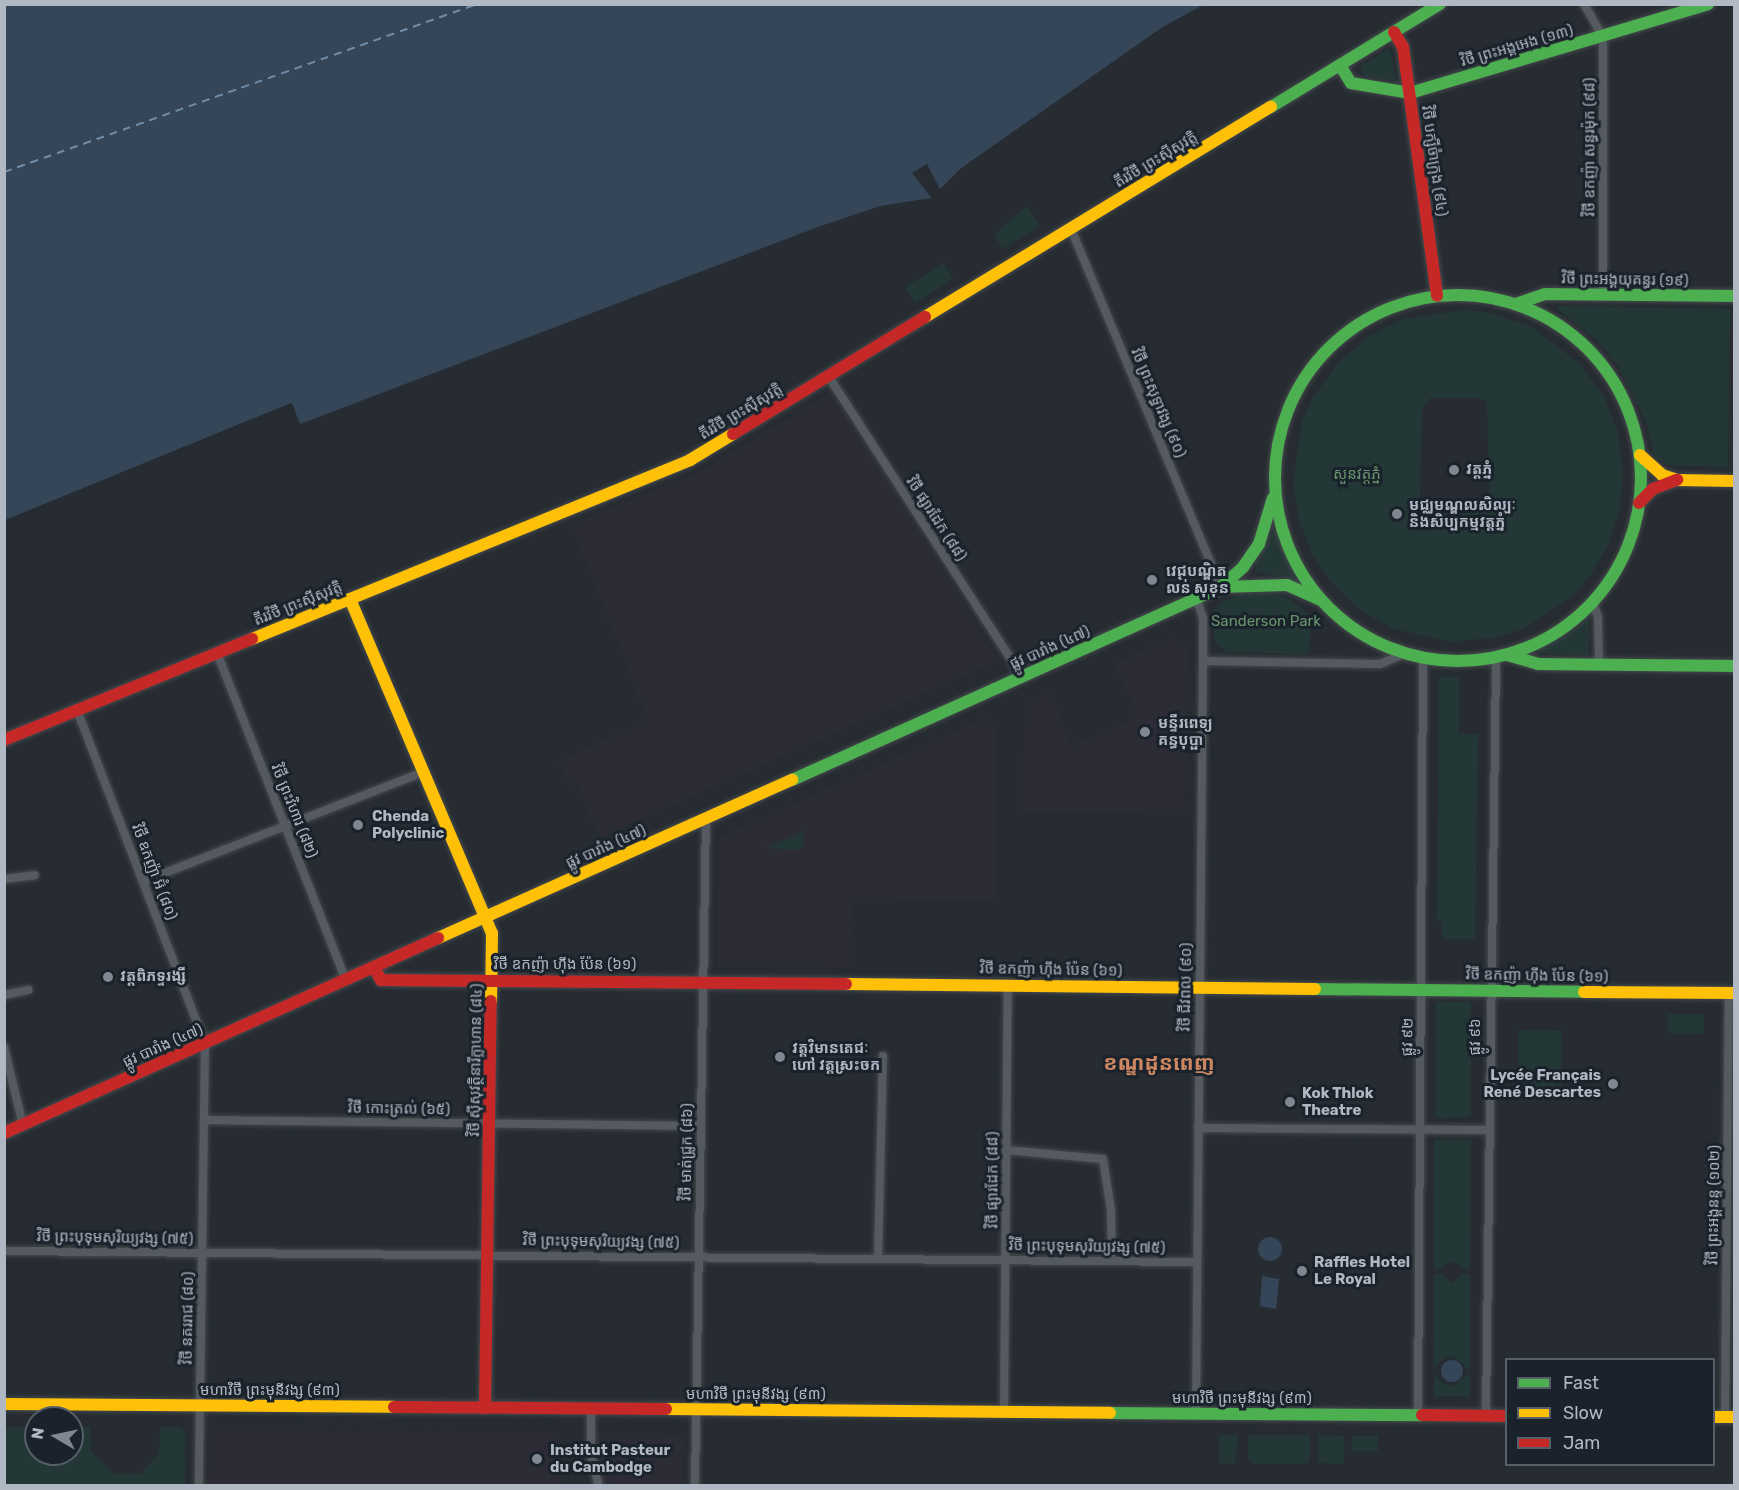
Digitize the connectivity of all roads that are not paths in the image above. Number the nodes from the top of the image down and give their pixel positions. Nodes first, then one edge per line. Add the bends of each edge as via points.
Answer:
1 (1440, 4) edge
2 (1584, 4) edge
3 (1708, 4) edge
4 (1672, 10) edge
5 (1394, 32) junction
6 (1603, 37) junction
7 (1340, 65) junction
8 (1410, 93) junction
9 (1071, 229) junction
10 (1603, 294) junction
11 (1437, 296) junction
12 (1734, 296) edge
13 (1516, 304) junction
14 (829, 377) junction
15 (1640, 455) junction
16 (1677, 480) junction
17 (1734, 481) edge
18 (1276, 484) junction
19 (1639, 503) junction
20 (1221, 587) junction
21 (1196, 598) junction
22 (350, 599) junction
23 (1321, 600) junction
24 (1593, 603) junction
25 (217, 653) junction
26 (1403, 654) junction
27 (1502, 657) junction
28 (1423, 659) junction
29 (1203, 661) junction
30 (1599, 664) junction
31 (1734, 666) edge
32 (1022, 677) junction
33 (77, 710) junction
34 (4, 740) edge
35 (424, 772) junction
36 (706, 818) junction
37 (286, 827) junction
38 (35, 875) dead end
39 (4, 879) edge
40 (144, 881) junction
41 (486, 917) junction
42 (374, 967) junction
43 (346, 980) junction
44 (492, 980) junction
45 (703, 980) junction
46 (1008, 984) junction
47 (1200, 986) junction
48 (1422, 989) junction
49 (28, 990) dead end
50 (1490, 990) junction
51 (1732, 993) edge
52 (4, 994) edge
53 (205, 1043) junction
54 (4, 1047) edge
55 (883, 1056) dead end
56 (205, 1120) junction
57 (490, 1123) junction
58 (23, 1125) junction
59 (701, 1126) junction
60 (1198, 1128) junction
61 (1421, 1129) junction
62 (1489, 1130) junction
63 (4, 1133) edge
64 (1731, 1141) edge
65 (1006, 1150) junction
66 (4, 1251) edge
67 (202, 1253) junction
68 (488, 1255) junction
69 (699, 1257) junction
70 (878, 1258) junction
71 (1006, 1260) junction
72 (1112, 1260) junction
73 (1197, 1262) junction
74 (4, 1404) edge
75 (200, 1406) junction
76 (485, 1408) junction
77 (591, 1408) junction
78 (697, 1409) junction
79 (1004, 1412) junction
80 (1196, 1413) junction
81 (1418, 1415) junction
82 (1486, 1415) junction
83 (1505, 1416) edge
84 (1724, 1417) edge
85 (199, 1485) edge
86 (599, 1485) edge
87 (695, 1485) edge

1 - 5 main road, តីរវិថី ព្រះស៊ីសុវត្តិ
2 - 6 street, វិថី ឧកញ៉ា សន្ធរម៉ុក (៩៨)
3 - 4 main road, វិថី ព្រះអង្គអេង (១៣)
4 - 6 main road, វិថី ព្រះអង្គអេង (១៣)
5 - 7 main road, តីរវិថី ព្រះស៊ីសុវត្តិ
5 - 8 main road, វិថី បក្សីចំាក្រុង (៩៤) via 1403,47
6 - 8 main road, វិថី ព្រះអង្គអេង (១៣)
6 - 10 street, វិថី ឧកញ៉ា សន្ធរម៉ុក (៩៨)
7 - 8 main road, វិថី ព្រះអង្គអេង (១៣) via 1351,83
7 - 9 main road, តីរវិថី ព្រះស៊ីសុវត្តិ
8 - 11 main road, វិថី បក្សីចំាក្រុង (៩៤)
9 - 14 main road, តីរវិថី ព្រះស៊ីសុវត្តិ
9 - 20 street, វិថី ព្រះសុទ្ធាវង្ស (៩០)
10 - 12 main road, វិថី ព្រះអង្គយុគន្ធរ (១៩)
10 - 13 main road, វិថី ព្រះអង្គយុគន្ធរ (១៩) via 1545,294
11 - 13 main road via 1470,295
11 - 18 main road via 1399,304 1364,321 1317,362 1289,408 1278,446
13 - 15 main road via 1571,333 1596,358 1622,398
14 - 22 main road, តីរវិថី ព្រះស៊ីសុវត្តិ via 690,460
14 - 32 street, វិថី ផ្សារដែក (៨៨)
15 - 16 main road via 1662,475
15 - 19 main road
16 - 17 main road
16 - 19 main road via 1653,489
18 - 20 main road, ផ្លូវ បារាំង (៤៧) via 1259,544 1243,567
18 - 23 main road via 1288,546
19 - 24 main road via 1632,537
20 - 21 main road, ផ្លូវ បារាំង (៤៧)
20 - 23 main road, ផ្លូវ បារាំង (៤៧) via 1287,585
21 - 29 street, វិថី ជីវពល (៩០) via 1203,618
21 - 32 main road, ផ្លូវ បារាំង (៤៧)
22 - 25 main road, តីរវិថី ព្រះស៊ីសុវត្តិ
22 - 35 main road, វិថី ស៊ីសុវត្ថិនារីក្លាហាន (៨៤)
23 - 26 main road via 1367,638
24 - 27 main road via 1557,633
24 - 30 street via 1598,617
25 - 33 main road, តីរវិថី ព្រះស៊ីសុវត្តិ
25 - 37 street, វិថី ព្រះវិហារ (៨២)
26 - 28 main road
26 - 29 street via 1380,664
27 - 28 main road via 1459,662
27 - 30 main road via 1538,664
27 - 50 street, ផ្លូវ ៩៦
28 - 48 street, ផ្លូវ ៩២
29 - 47 street, វិថី ជីវពល (៩០)
30 - 31 main road
32 - 36 main road, ផ្លូវ បារាំង (៤៧)
33 - 34 main road, តីរវិថី ព្រះស៊ីសុវត្តិ
33 - 40 street, វិថី ឧកញ៉ា អ៊ំ (៨០)
35 - 37 street
35 - 41 main road, វិថី ស៊ីសុវត្ថិនារីក្លាហាន (៨៤)
36 - 41 main road, ផ្លូវ បារាំង (៤៧)
36 - 45 street, វិថី មាត់ជ្រូក (៨៦)
37 - 40 street
37 - 43 street, វិថី ព្រះវិហារ (៨២)
38 - 39 street
40 - 53 street, វិថី ឧកញ៉ា អ៊ំ (៨០)
41 - 42 main road, ផ្លូវ បារាំង (៤៧)
41 - 44 main road, វិថី ស៊ីសុវត្ថិនារីក្លាហាន (៨៤) via 492,933
42 - 43 main road, ផ្លូវ បារាំង (៤៧)
42 - 44 main road, វិថី ឧកញ៉ា ហ៊ីង ប៉ែន (៦១) via 381,980
43 - 53 main road, ផ្លូវ បារាំង (៤៧)
44 - 45 main road, វិថី ឧកញ៉ា ហ៊ីង ប៉ែន (៦១)
44 - 57 main road, វិថី ស៊ីសុវត្ថិនារីក្លាហាន (៨៤)
45 - 46 main road, វិថី ឧកញ៉ា ហ៊ីង ប៉ែន (៦១)
45 - 59 street, វិថី មាត់ជ្រូក (៨៦)
46 - 47 main road, វិថី ឧកញ៉ា ហ៊ីង ប៉ែន (៦១)
46 - 65 street, វិថី ផ្សារដែក (៨៨)
47 - 48 main road, វិថី ឧកញ៉ា ហ៊ីង ប៉ែន (៦១)
47 - 60 street, វិថី ជីវពល (៩០)
48 - 50 main road, វិថី ឧកញ៉ា ហ៊ីង ប៉ែន (៦១)
48 - 61 street, ផ្លូវ ៩២
49 - 52 street
50 - 51 main road, វិថី ឧកញ៉ា ហ៊ីង ប៉ែន (៦១)
50 - 62 street, ផ្លូវ ៩៦
51 - 64 street, វិថី ព្រះអង្គនន្ទ (១០២)
53 - 56 street, វិថី នគររាជ (៨០)
53 - 58 main road, ផ្លូវ បារាំង (៤៧)
54 - 58 street
55 - 70 street
56 - 57 street, វិថី កោះត្រល់ (៦៥)
56 - 67 street, វិថី នគររាជ (៨០)
57 - 59 street, វិថី កោះត្រល់ (៦៥)
57 - 68 main road, វិថី ស៊ីសុវត្ថិនារីក្លាហាន (៨៤)
58 - 63 main road, ផ្លូវ បារាំង (៤៧)
59 - 69 street, វិថី មាត់ជ្រូក (៨៦)
60 - 61 street
60 - 73 street, វិថី ជីវពល (៩០)
61 - 62 street
61 - 81 street, ផ្លូវ ៩២
62 - 82 street, ផ្លូវ ៩៦
64 - 84 street, វិថី ព្រះអង្គនន្ទ (១០២)
65 - 71 street, វិថី ផ្សារដែក (៨៨)
65 - 72 street via 1103,1159 1111,1210
66 - 67 street, វិថី ព្រះបុទុមសុរិយ្យវង្ស (៧៥)
67 - 68 street, វិថី ព្រះបុទុមសុរិយ្យវង្ស (៧៥)
67 - 75 street, វិថី នគររាជ (៨០)
68 - 69 street, វិថី ព្រះបុទុមសុរិយ្យវង្ស (៧៥)
68 - 76 main road, វិថី ស៊ីសុវត្ថិនារីក្លាហាន (៨៤)
69 - 70 street, វិថី ព្រះបុទុមសុរិយ្យវង្ស (៧៥)
69 - 78 street, វិថី មាត់ជ្រូក (៨៦)
70 - 71 street, វិថី ព្រះបុទុមសុរិយ្យវង្ស (៧៥)
71 - 72 street, វិថី ព្រះបុទុមសុរិយ្យវង្ស (៧៥)
71 - 79 street, វិថី ផ្សារដែក (៨៨)
72 - 73 street, វិថី ព្រះបុទុមសុរិយ្យវង្ស (៧៥)
73 - 80 street, វិថី ជីវពល (៩០)
74 - 75 main road, មហាវិថី ព្រះមុនីវង្ស (៩៣)
75 - 76 main road, មហាវិថី ព្រះមុនីវង្ស (៩៣)
75 - 85 street, វិថី នគររាជ (៨០)
76 - 77 main road, មហាវិថី ព្រះមុនីវង្ស (៩៣)
77 - 78 main road, មហាវិថី ព្រះមុនីវង្ស (៩៣)
77 - 86 street via 591,1455
78 - 79 main road, មហាវិថី ព្រះមុនីវង្ស (៩៣)
78 - 87 street, វិថី មាត់ជ្រូក (៨៦)
79 - 80 main road, មហាវិថី ព្រះមុនីវង្ស (៩៣)
80 - 81 main road, មហាវិថី ព្រះមុនីវង្ស (៩៣)
81 - 82 main road, មហាវិថី ព្រះមុនីវង្ស (៩៣)
82 - 83 main road, មហាវិថី ព្រះមុនីវង្ស (៩៣)

